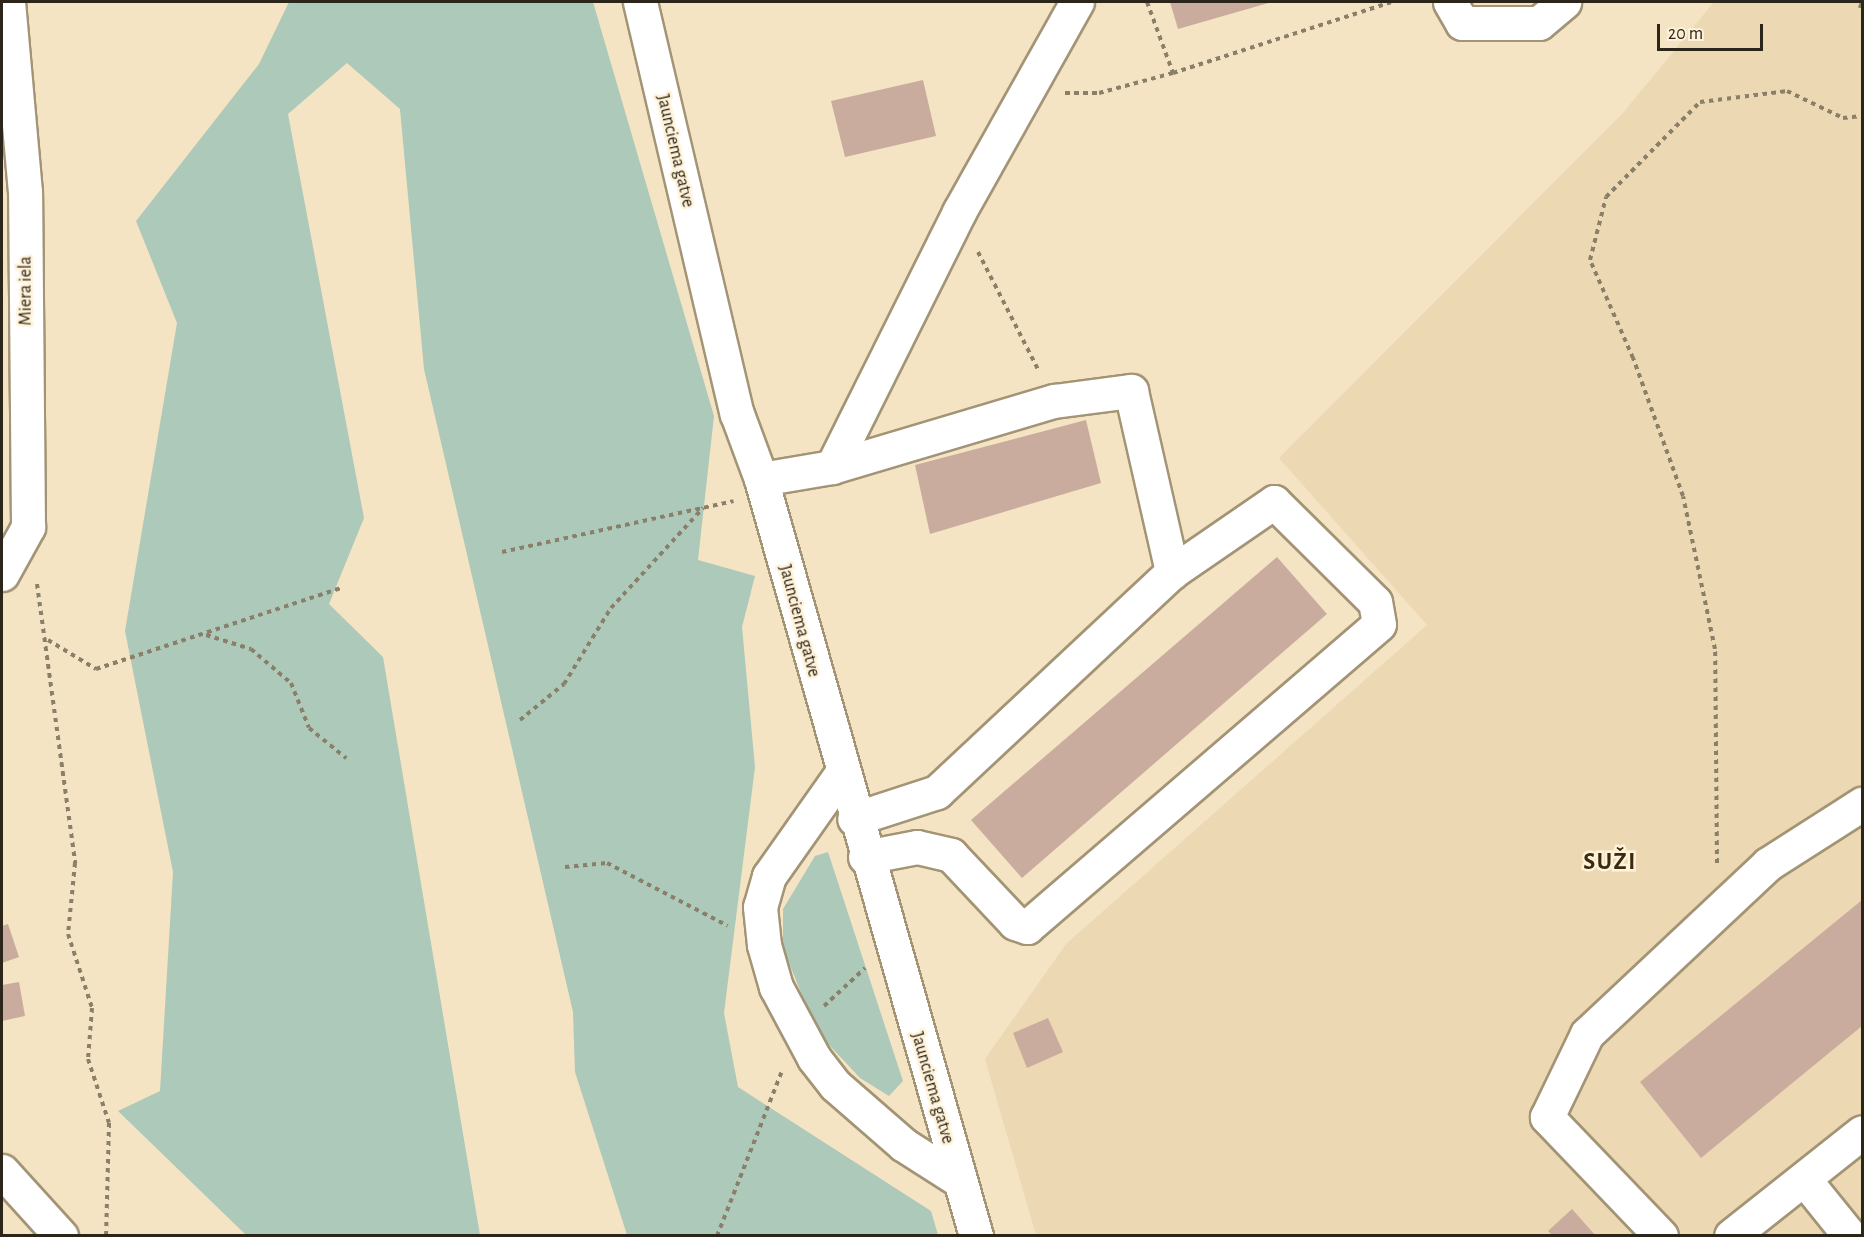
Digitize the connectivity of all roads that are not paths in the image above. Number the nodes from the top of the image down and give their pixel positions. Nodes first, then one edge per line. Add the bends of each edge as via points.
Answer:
1 (8, 2) edge
2 (640, 2) edge
3 (1077, 2) edge
4 (1450, 2) edge
5 (1564, 2) edge
6 (832, 467) junction
7 (762, 487) junction
8 (1172, 572) junction
9 (2, 574) edge
10 (841, 774) junction
11 (1863, 804) edge
12 (854, 819) junction
13 (865, 857) junction
14 (1863, 1132) edge
15 (2, 1171) edge
16 (1804, 1179) junction
17 (959, 1180) junction
18 (61, 1236) edge
19 (976, 1236) edge
20 (1661, 1236) edge
21 (1731, 1236) edge
22 (1850, 1236) edge

1 - 9 main road, Miera iela via 25,192 28,526
2 - 7 main road, Jaunciema gatve via 737,414
3 - 6 main road via 958,212
4 - 5 main road via 1462,23 1539,23
6 - 7 main road
6 - 8 main road via 1054,401 1131,392
7 - 10 main road, Jaunciema gatve
8 - 12 main road via 938,792
8 - 13 main road via 1274,502 1375,602 1379,624 1027,927 1015,923 951,855 917,847
10 - 12 main road, Jaunciema gatve
10 - 17 main road via 769,876 760,907 764,945 776,987 813,1058 836,1085 904,1145
11 - 20 main road via 1768,864 1587,1034 1547,1117
12 - 13 main road, Jaunciema gatve
13 - 17 main road, Jaunciema gatve
14 - 16 main road
15 - 18 main road
16 - 21 main road
16 - 22 main road
17 - 19 main road, Jaunciema gatve

